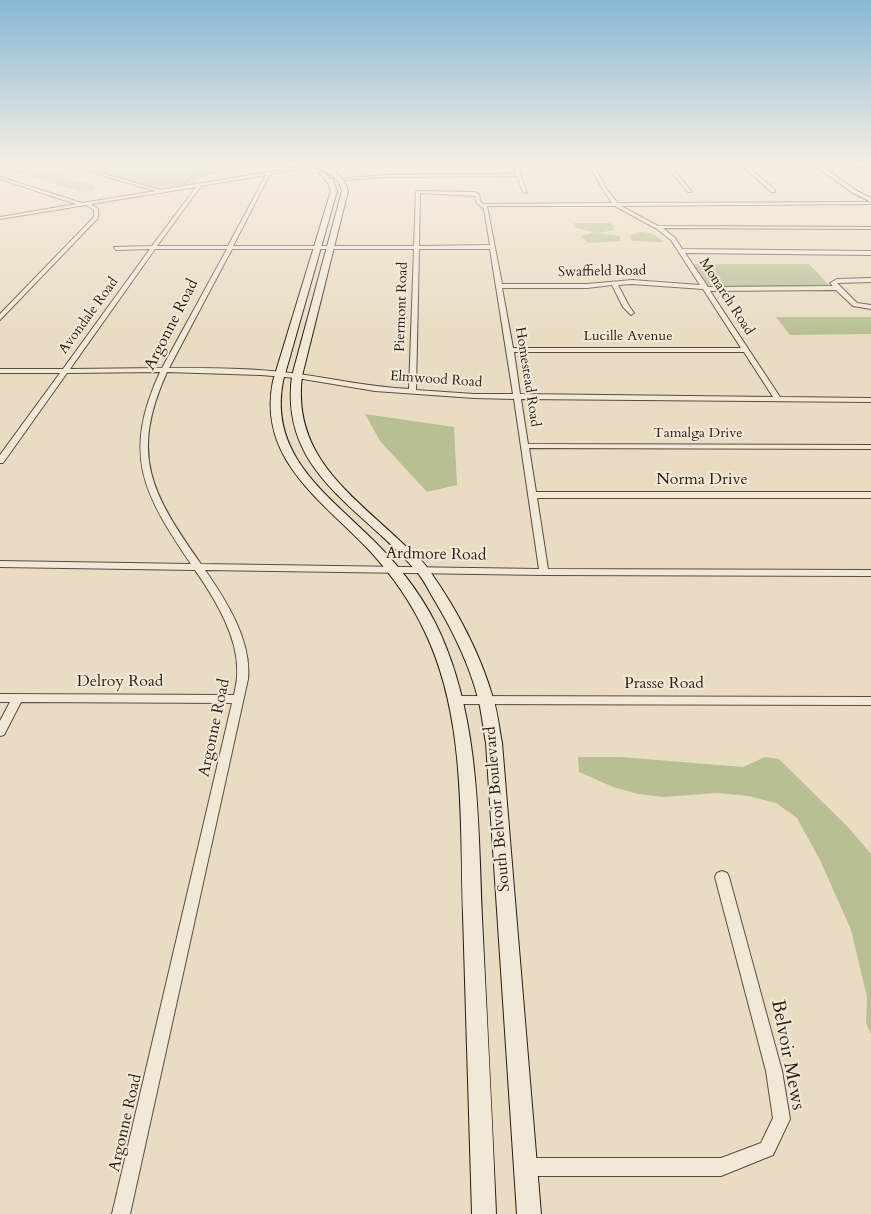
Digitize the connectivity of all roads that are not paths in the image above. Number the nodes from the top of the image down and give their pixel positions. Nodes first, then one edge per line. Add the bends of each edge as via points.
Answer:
1 (93, 221) edge
2 (174, 221) edge
3 (244, 221) edge
4 (329, 221) edge
5 (417, 221) edge
6 (488, 221) edge
7 (646, 221) edge
8 (659, 228) junction
9 (871, 228) edge
10 (416, 247) junction
11 (493, 247) junction
12 (116, 248) dead end
13 (154, 248) junction
14 (230, 248) junction
15 (324, 248) junction
16 (682, 251) junction
17 (871, 253) edge
18 (871, 280) edge
19 (614, 282) junction
20 (499, 286) junction
21 (706, 288) junction
22 (838, 288) junction
23 (871, 307) edge
24 (631, 313) dead end
25 (0, 318) edge
26 (510, 350) junction
27 (746, 350) junction
28 (165, 370) junction
29 (0, 371) edge
30 (64, 371) junction
31 (280, 374) junction
32 (297, 376) junction
33 (412, 392) junction
34 (517, 396) junction
35 (778, 399) junction
36 (871, 400) edge
37 (526, 446) junction
38 (871, 446) edge
39 (0, 461) edge
40 (533, 495) junction
41 (871, 495) edge
42 (0, 564) edge
43 (198, 566) junction
44 (392, 569) junction
45 (423, 570) junction
46 (544, 572) junction
47 (871, 573) edge
48 (0, 698) edge
49 (17, 699) junction
50 (239, 699) junction
51 (486, 699) junction
52 (457, 700) junction
53 (871, 701) edge
54 (0, 732) edge
55 (722, 877) dead end
56 (527, 1167) junction
57 (121, 1214) edge
58 (484, 1214) edge
59 (529, 1214) edge

1 - 25 street
2 - 13 street, Avondale Road
3 - 14 street, Argonne Road
4 - 15 street, South Belvoir Boulevard
5 - 10 street, Piermont Road
6 - 11 street, Homestead Road
7 - 8 street, Monarch Road
8 - 9 street
8 - 16 street, Monarch Road
10 - 11 street
10 - 15 street
10 - 33 street, Piermont Road
11 - 20 street, Homestead Road
12 - 13 street
13 - 14 street
13 - 30 street, Avondale Road
14 - 15 street
14 - 28 street, Argonne Road
15 - 31 street, South Belvoir Boulevard
15 - 32 street, South Belvoir Boulevard
16 - 17 street
16 - 21 street, Monarch Road
18 - 22 street via 834,282
19 - 20 street, Swaffield Road via 587,286
19 - 21 street, Swaffield Road
19 - 24 street
20 - 26 street, Homestead Road
21 - 22 street, Swaffield Road
21 - 27 street, Monarch Road
22 - 23 street via 855,305
26 - 27 street, Lucille Avenue
26 - 34 street, Homestead Road
27 - 35 street, Monarch Road
28 - 30 street, Elmwood Road
28 - 31 street, Elmwood Road
28 - 43 street, Argonne Road via 146,418 143,444 146,467 154,496
29 - 30 street, Elmwood Road
30 - 39 street, Avondale Road
31 - 32 street, Elmwood Road
31 - 44 street, South Belvoir Boulevard via 274,406 276,419 299,472 312,490
32 - 33 street, Elmwood Road
32 - 45 street, South Belvoir Boulevard via 294,407 308,451 317,466
33 - 34 street, Elmwood Road
34 - 35 street, Elmwood Road
34 - 37 street, Homestead Road
35 - 36 street, Elmwood Road
37 - 38 street, Tamalga Drive
37 - 40 street, Homestead Road
40 - 41 street, Norma Drive
40 - 46 street, Homestead Road
42 - 43 street, Ardmore Road
43 - 44 street, Ardmore Road
43 - 50 street, Argonne Road via 221,600 234,628 243,674
44 - 45 street, Ardmore Road
44 - 52 street, South Belvoir Boulevard via 420,609 441,652
45 - 46 street, Ardmore Road
45 - 51 street, South Belvoir Boulevard via 472,658
46 - 47 street, Ardmore Road
48 - 49 street, Delroy Road
49 - 50 street, Delroy Road
49 - 54 street
50 - 57 street, Argonne Road
51 - 52 street, Prasse Road
51 - 53 street, Prasse Road
51 - 56 street, South Belvoir Boulevard via 494,743
52 - 58 street, South Belvoir Boulevard via 468,806
55 - 56 street, Belvoir Mews via 774,1071 782,1119 767,1149 721,1167
56 - 59 street, South Belvoir Boulevard

